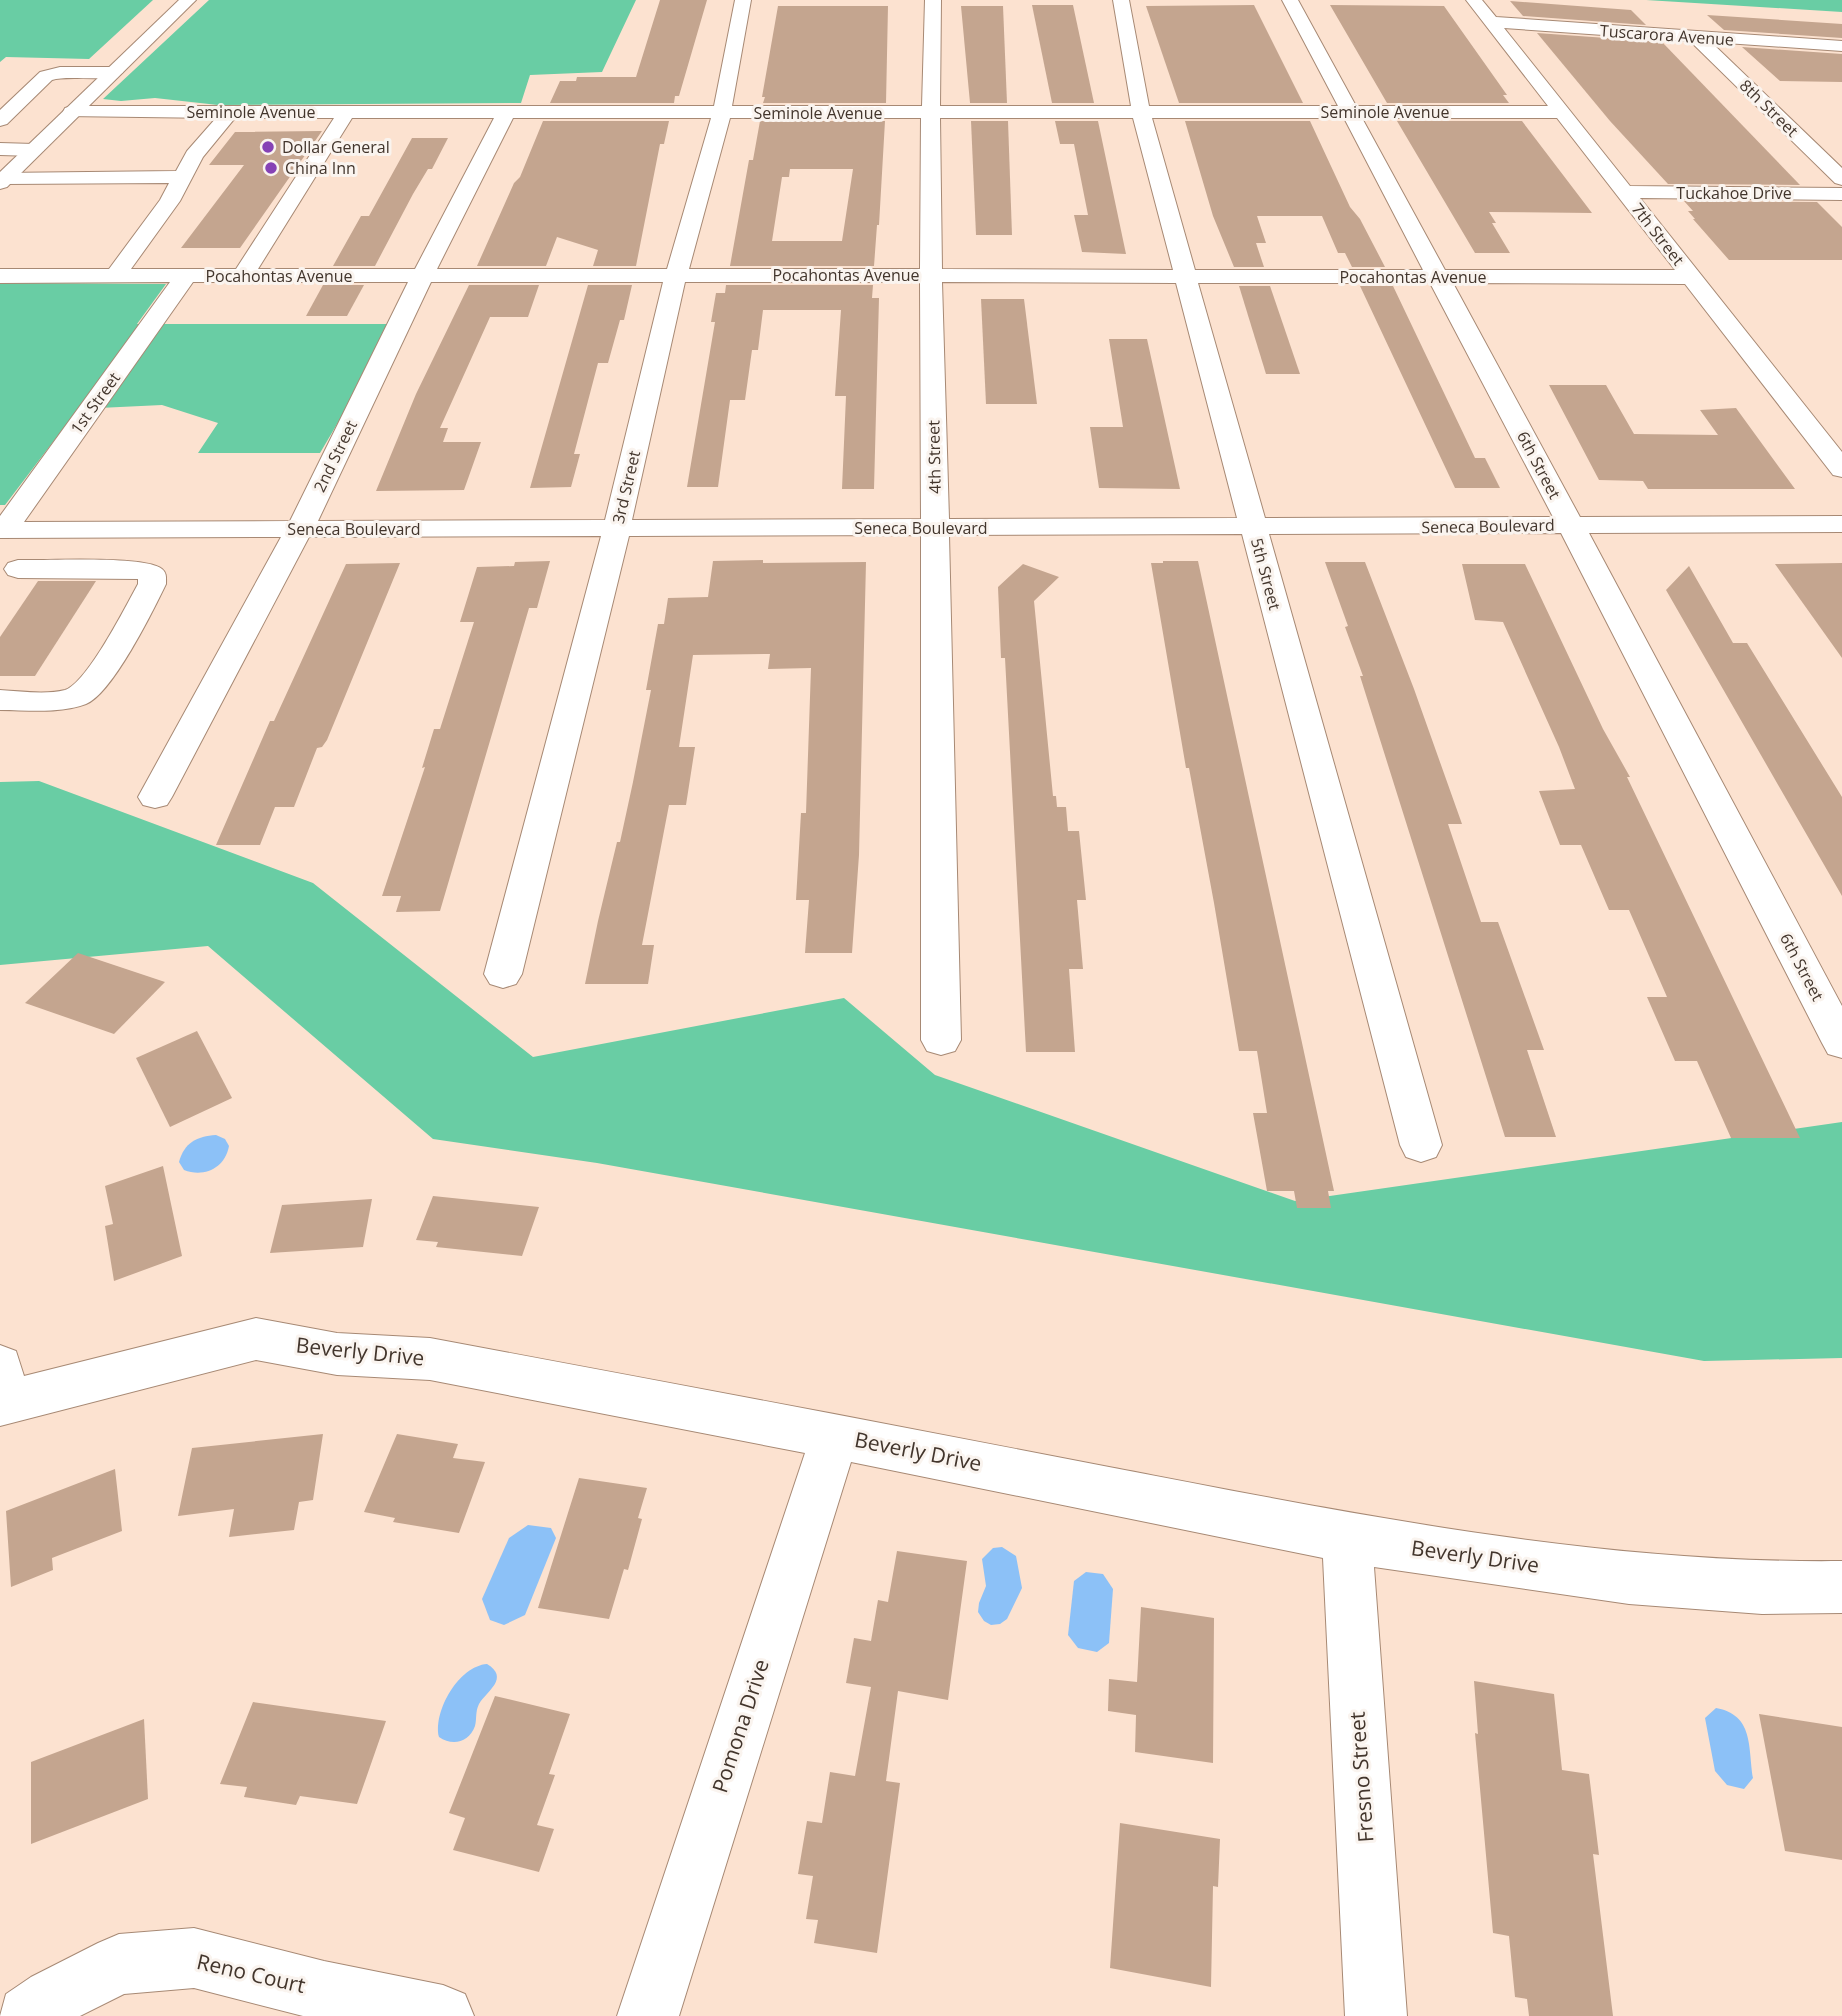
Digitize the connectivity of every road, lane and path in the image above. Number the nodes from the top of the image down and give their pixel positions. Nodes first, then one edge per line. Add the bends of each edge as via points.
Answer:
1 (188, 0) edge
2 (743, 0) edge
3 (933, 0) edge
4 (1121, 0) edge
5 (1290, 0) edge
6 (1474, 0) edge
7 (1492, 22) junction
8 (1696, 37) junction
9 (1842, 46) edge
10 (114, 72) junction
11 (231, 111) junction
12 (347, 111) junction
13 (507, 111) junction
14 (72, 112) junction
15 (1141, 112) junction
16 (1353, 112) junction
17 (1564, 112) junction
18 (722, 113) junction
19 (929, 114) junction
20 (0, 120) edge
21 (0, 149) edge
22 (34, 150) junction
23 (181, 177) junction
24 (1842, 179) edge
25 (3, 181) edge
26 (1625, 192) junction
27 (1842, 194) edge
28 (929, 274) junction
29 (243, 275) junction
30 (423, 275) junction
31 (676, 275) junction
32 (0, 276) edge
33 (115, 276) junction
34 (186, 276) junction
35 (1439, 276) junction
36 (1691, 277) junction
37 (1188, 278) junction
38 (1842, 469) edge
39 (1842, 524) edge
40 (1571, 525) junction
41 (617, 527) junction
42 (936, 528) junction
43 (1253, 528) junction
44 (300, 529) junction
45 (2, 530) edge
46 (57, 531) junction
47 (9, 569) edge
48 (0, 700) edge
49 (155, 797) dead end
50 (503, 974) dead end
51 (941, 1040) dead end
52 (1842, 1043) edge
53 (1421, 1145) dead end
54 (1, 1390) edge
55 (835, 1436) junction
56 (1347, 1538) junction
57 (1842, 1587) edge
58 (28, 2016) edge
59 (443, 2016) edge
60 (648, 2016) edge
61 (1376, 2016) edge

1 - 10 main road
2 - 18 main road, 3rd Street
3 - 19 main road, 4th Street
4 - 15 main road, 5th Street
5 - 16 main road, 6th Street
6 - 7 main road, 7th Street
7 - 8 main road, Tuscarora Avenue
7 - 17 main road, 7th Street
8 - 9 main road, Tuscarora Avenue
8 - 24 main road, 8th Street
10 - 14 main road
10 - 20 main road via 46,76
11 - 12 main road, Seminole Avenue
11 - 14 main road, Seminole Avenue
11 - 23 main road
12 - 13 main road, Seminole Avenue
12 - 29 main road
13 - 18 main road, Seminole Avenue
13 - 30 main road, 2nd Street
14 - 22 main road
15 - 16 main road, Seminole Avenue
15 - 19 main road, Seminole Avenue
15 - 37 main road, 5th Street
16 - 17 main road, Seminole Avenue
16 - 35 main road, 6th Street
17 - 26 main road, 7th Street
18 - 19 main road, Seminole Avenue
18 - 31 main road, 3rd Street
19 - 28 main road, 4th Street
21 - 22 main road
22 - 25 main road
23 - 25 main road
23 - 33 main road via 170,201
26 - 27 main road, Tuckahoe Drive
26 - 36 main road, 7th Street
28 - 31 main road, Pocahontas Avenue
28 - 37 main road, Pocahontas Avenue
28 - 42 main road, 4th Street
29 - 30 main road, Pocahontas Avenue
29 - 34 main road, Pocahontas Avenue
30 - 31 main road, Pocahontas Avenue
30 - 44 main road, 2nd Street
31 - 41 main road, 3rd Street
32 - 33 main road, Pocahontas Avenue
33 - 34 main road, Pocahontas Avenue
34 - 45 main road, 1st Street
35 - 36 main road, Pocahontas Avenue
35 - 37 main road, Pocahontas Avenue
35 - 40 main road, 6th Street
36 - 38 main road, 7th Street
37 - 43 main road, 5th Street
39 - 40 main road, Seneca Boulevard
40 - 43 main road, Seneca Boulevard
40 - 52 main road, 6th Street
41 - 42 main road, Seneca Boulevard
41 - 44 main road, Seneca Boulevard
41 - 50 main road, 3rd Street
42 - 43 main road, Seneca Boulevard
42 - 51 main road, 4th Street
43 - 53 main road, 5th Street
44 - 46 main road, Seneca Boulevard
44 - 49 main road, 2nd Street
45 - 46 main road, Seneca Boulevard
46 - 47 main road via 40,558
47 - 48 main road via 141,570 152,575 152,584 81,695
54 - 55 main road, Beverly Drive via 256,1339 337,1354 430,1359
55 - 56 main road, Beverly Drive
55 - 60 main road, Pomona Drive
56 - 57 main road, Beverly Drive via 1629,1578 1762,1588
56 - 61 main road, Fresno Street
58 - 59 main road, Reno Court via 52,1998 119,1964 194,1958

